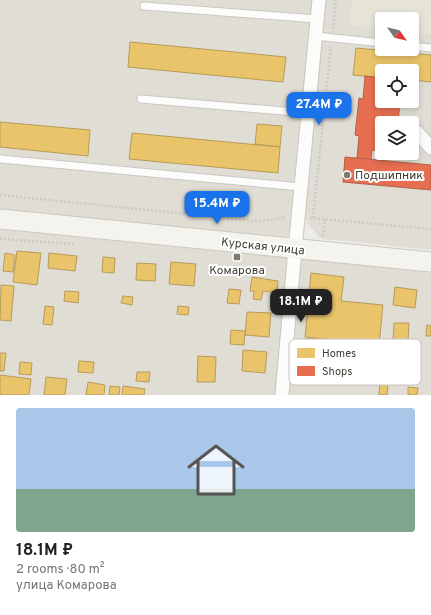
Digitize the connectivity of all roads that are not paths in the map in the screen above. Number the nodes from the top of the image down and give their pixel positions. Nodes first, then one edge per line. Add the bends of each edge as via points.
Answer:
1 (319, 0) edge
2 (144, 6) dead end
3 (317, 19) junction
4 (315, 36) junction
5 (375, 42) edge
6 (419, 47) edge
7 (431, 48) edge
8 (141, 99) dead end
9 (308, 113) junction
10 (419, 134) edge
11 (431, 148) edge
12 (0, 159) edge
13 (301, 187) junction
14 (0, 219) edge
15 (295, 249) junction
16 (431, 262) edge
17 (282, 395) edge

1 - 3 street
2 - 3 lane
3 - 4 street
4 - 5 lane
4 - 9 street
6 - 7 lane
8 - 9 lane
9 - 13 street
10 - 11 street
12 - 13 lane
13 - 15 street
14 - 15 main road, Курская улица
15 - 16 main road, Курская улица
15 - 17 street

